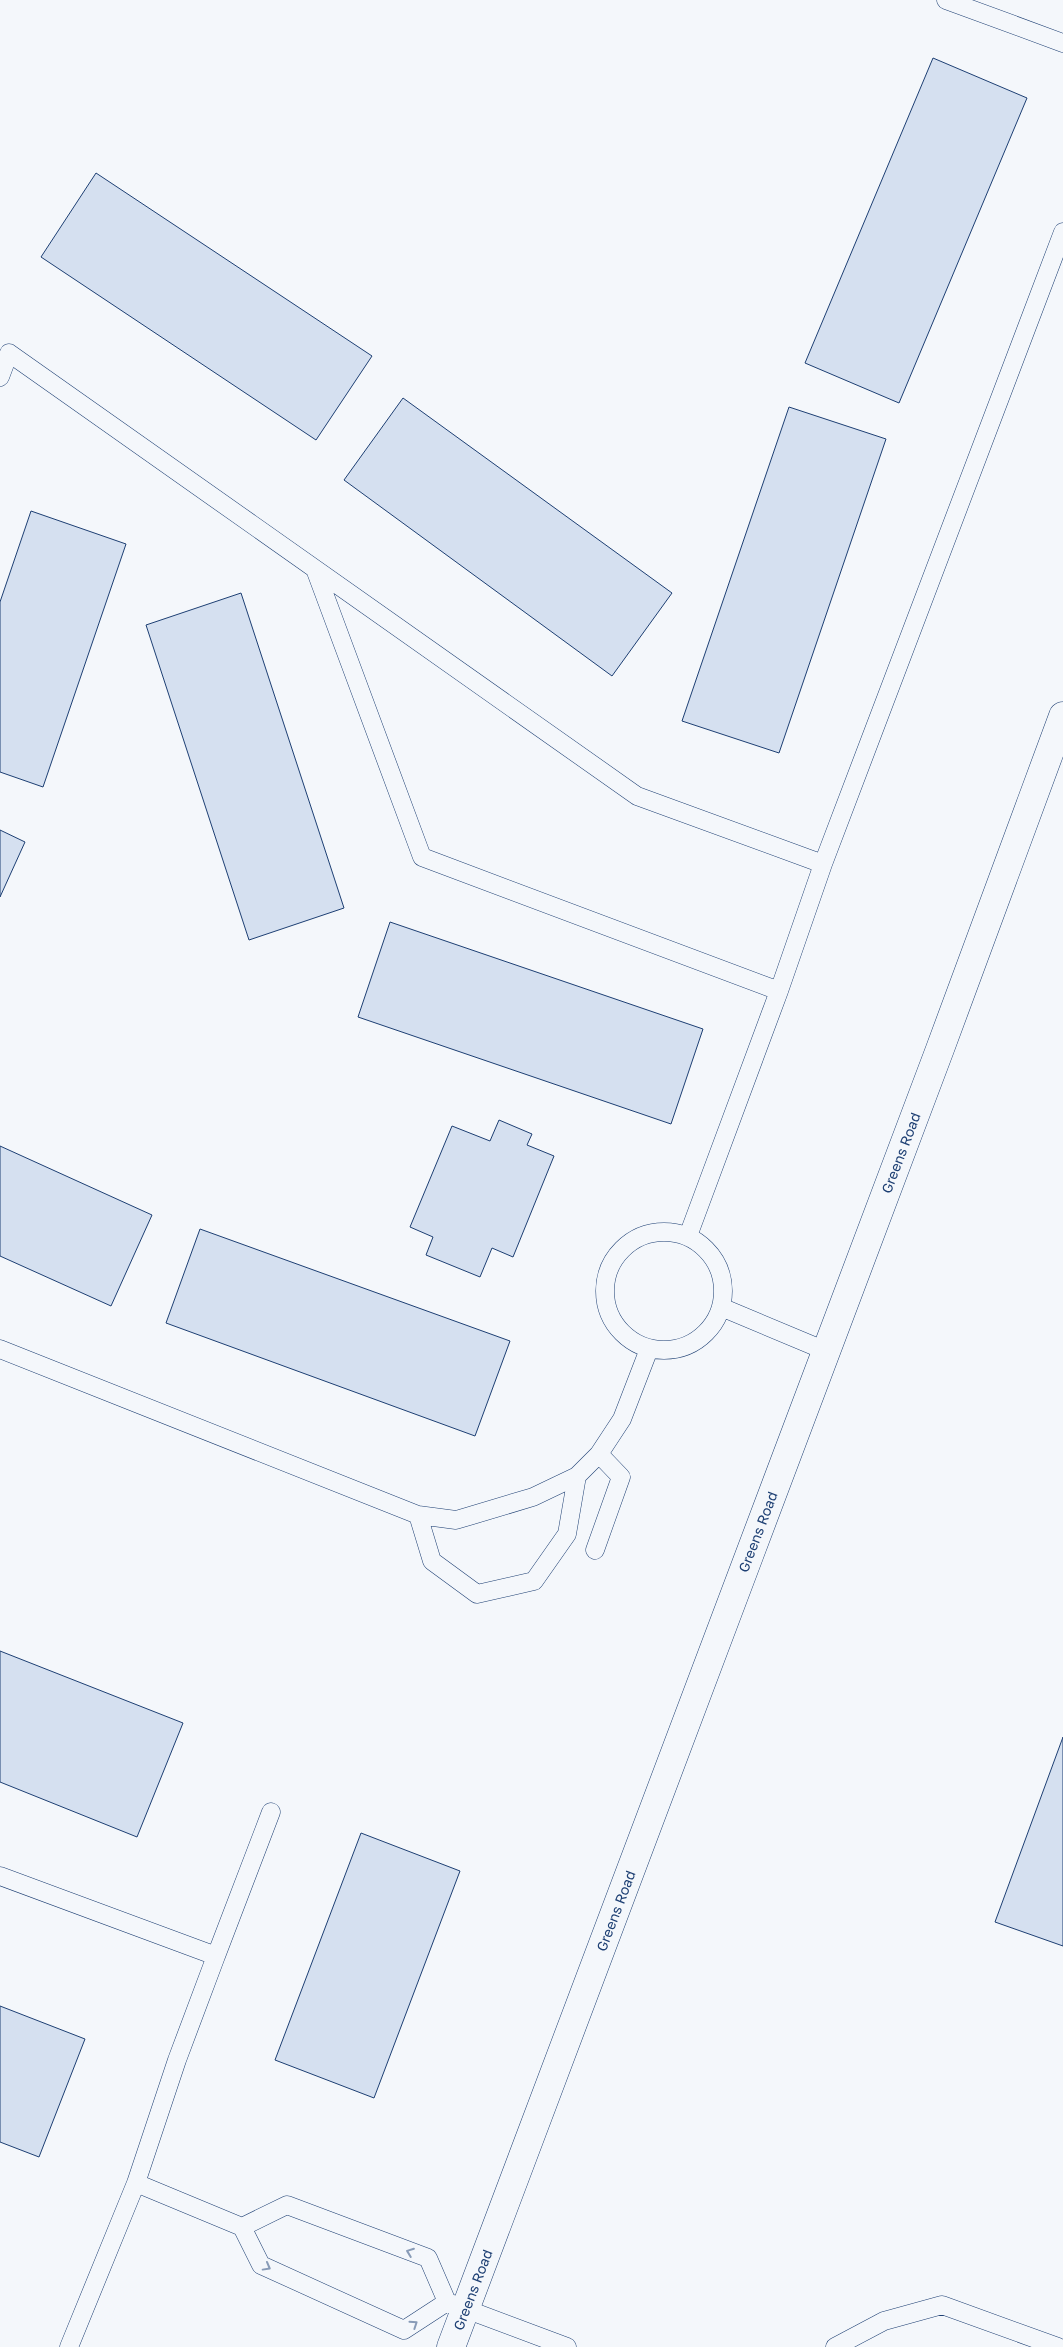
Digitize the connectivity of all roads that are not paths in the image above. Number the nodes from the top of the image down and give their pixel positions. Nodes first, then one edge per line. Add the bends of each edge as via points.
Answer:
1 (946, 0) edge
2 (1063, 43) edge
3 (1063, 232) edge
4 (0, 377) edge
5 (315, 569) junction
6 (1063, 716) edge
7 (823, 864) junction
8 (779, 991) junction
9 (688, 1236) junction
10 (721, 1307) junction
11 (649, 1349) junction
12 (0, 1350) edge
13 (826, 1351) junction
14 (599, 1454) junction
15 (577, 1476) junction
16 (418, 1515) junction
17 (595, 1550) dead end
18 (271, 1812) dead end
19 (0, 1876) edge
20 (216, 1956) junction
21 (136, 2183) junction
22 (242, 2227) junction
23 (456, 2306) junction
24 (69, 2347) edge
25 (451, 2347) edge
26 (567, 2347) edge
27 (835, 2347) edge
28 (1058, 2347) edge

1 - 2 lane
3 - 7 lane
4 - 5 lane via 9,353
5 - 7 lane via 637,796
5 - 8 lane via 422,857
6 - 13 main road, Greens Road
7 - 8 lane
8 - 9 lane
9 - 10 lane via 714,1258 722,1281
9 - 11 lane via 669,1231 650,1233 632,1241 617,1254 608,1272 605,1291 608,1311 617,1328 631,1341
10 - 11 lane via 716,1321 694,1342 680,1349
10 - 13 lane
11 - 14 lane via 622,1418
12 - 16 lane
13 - 23 main road, Greens Road
14 - 15 lane
14 - 17 lane via 621,1477
15 - 16 lane via 533,1497 456,1520
15 - 16 lane via 567,1534 534,1581 477,1594 432,1561
18 - 20 lane
19 - 20 lane
20 - 21 lane
21 - 22 lane
21 - 24 lane
23 -> 22 lane via 428,2258 287,2205
22 -> 23 lane via 261,2265 404,2330
23 - 25 main road, Greens Road
23 - 26 lane
27 - 28 lane via 884,2321 942,2305

